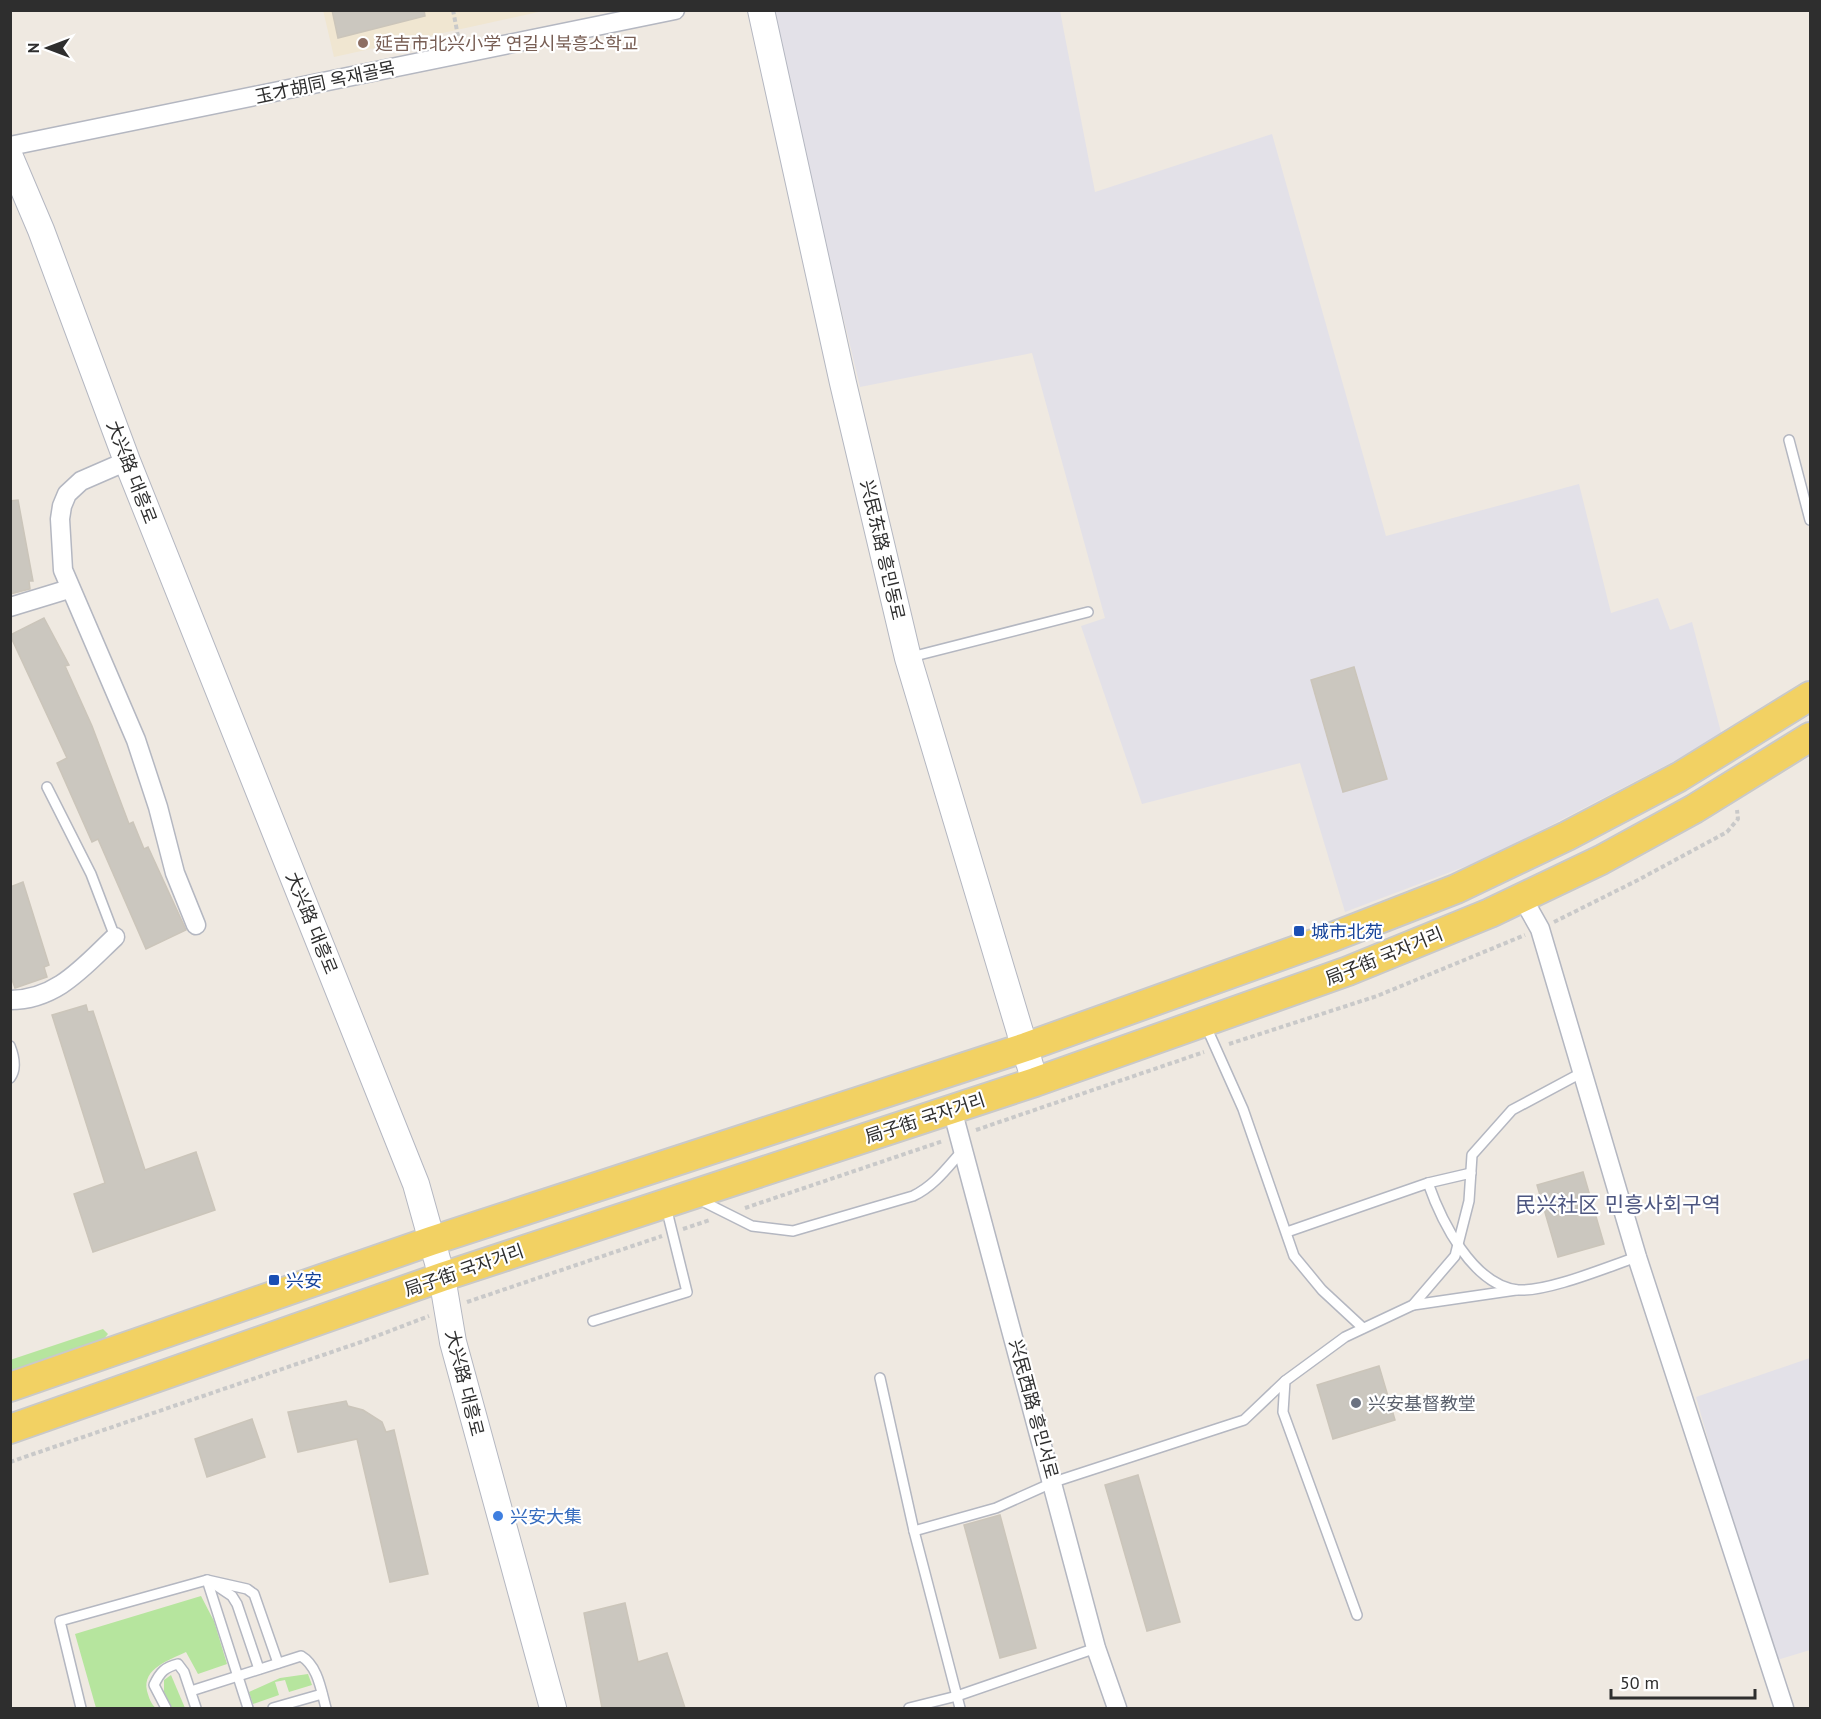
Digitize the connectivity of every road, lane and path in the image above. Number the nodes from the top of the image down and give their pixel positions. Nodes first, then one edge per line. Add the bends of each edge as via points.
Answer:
1 (453, 10) edge
2 (675, 10) edge
3 (761, 10) edge
4 (463, 54) junction
5 (10, 146) edge
6 (10, 157) edge
7 (1789, 440) dead end
8 (127, 461) junction
9 (1810, 520) edge
10 (69, 588) junction
11 (10, 607) edge
12 (1088, 612) dead end
13 (908, 658) junction
14 (1810, 696) edge
15 (1810, 737) edge
16 (46, 787) dead end
17 (1522, 897) junction
18 (196, 925) dead end
19 (115, 937) joint
20 (10, 1000) edge
21 (1204, 1022) junction
22 (10, 1046) edge
23 (1026, 1047) junction
24 (1583, 1072) junction
25 (10, 1078) edge
26 (1035, 1082) junction
27 (952, 1109) junction
28 (964, 1149) junction
29 (1471, 1173) junction
30 (1428, 1182) junction
31 (678, 1199) junction
32 (1287, 1232) junction
33 (431, 1241) junction
34 (1458, 1245) junction
35 (1637, 1257) junction
36 (442, 1277) junction
37 (1518, 1290) junction
38 (1413, 1305) junction
39 (593, 1321) dead end
40 (1363, 1328) junction
41 (880, 1378) dead end
42 (1285, 1381) junction
43 (10, 1387) edge
44 (10, 1429) edge
45 (1054, 1482) junction
46 (914, 1531) junction
47 (207, 1580) junction
48 (1358, 1615) dead end
49 (1096, 1648) junction
50 (278, 1663) junction
51 (259, 1669) junction
52 (237, 1676) junction
53 (191, 1692) junction
54 (322, 1694) junction
55 (957, 1696) junction
56 (81, 1708) edge
57 (166, 1708) edge
58 (196, 1708) edge
59 (248, 1708) edge
60 (273, 1708) edge
61 (326, 1708) edge
62 (553, 1708) edge
63 (909, 1708) edge
64 (960, 1708) edge
65 (1116, 1708) edge
66 (1784, 1708) edge

1 - 4 path
2 - 4 street, 玉才胡同 옥재골목
3 - 13 street, 兴民东路 흥민동로
4 - 5 street, 玉才胡同 옥재골목
6 - 8 street, 大兴路 대흥로
7 - 9 lane
8 - 10 street via 81,481 67,494 62,506 63,570
8 - 33 street, 大兴路 대흥로 via 416,1184
10 - 11 street
10 - 18 street via 136,741 175,873
12 - 13 lane
13 - 23 street, 兴民东路 흥민동로
14 - 23 main road, 局子街 국자거리 via 1679,777 1456,889 1330,939
15 - 17 main road, 局子街 국자거리 via 1694,809 1601,860
16 - 19 lane via 91,874
17 - 21 main road, 局子街 국자거리 via 1348,971
17 - 24 street via 1540,929
19 - 20 street via 60,988
21 - 26 main road, 局子街 국자거리
21 - 32 lane via 1243,1109
22 - 25 lane via 14,1069
23 - 26 street, 兴民东路 흥민동로
23 - 33 main road, 局子街 국자거리
24 - 29 lane via 1512,1110 1472,1155
24 - 35 street
26 - 27 main road, 局子街 국자거리
27 - 28 street, 兴民西路 흥민서로
27 - 31 main road, 局子街 국자거리
28 - 31 lane via 933,1183 913,1196 793,1231 752,1226
28 - 45 street, 兴民西路 흥민서로
29 - 30 lane
29 - 34 lane via 1469,1201
30 - 32 lane
30 - 34 lane via 1438,1211
31 - 36 main road, 局子街 국자거리
31 - 39 lane via 687,1292
32 - 40 lane via 1293,1256
33 - 36 street, 大兴路 대흥로
33 - 43 main road, 局子街 국자거리
34 - 37 lane via 1489,1280
34 - 38 lane via 1455,1256
35 - 37 lane via 1552,1285
35 - 66 street
36 - 44 main road, 局子街 국자거리
36 - 62 street, 大兴路 대흥로 via 453,1342
37 - 38 lane
38 - 40 lane
40 - 42 lane
41 - 46 lane
42 - 45 lane via 1244,1420
42 - 48 lane via 1283,1412
45 - 46 lane via 996,1508
45 - 49 street, 兴民西路 흥민서로
46 - 55 lane
47 - 50 lane via 254,1594
47 - 51 lane via 232,1596
47 - 52 lane
47 - 56 lane via 60,1621
49 - 55 lane
49 - 65 street, 兴民西路 흥민서로
50 - 51 lane
50 - 54 lane via 301,1656 308,1660
51 - 52 lane
52 - 53 lane
52 - 59 lane
53 - 57 lane via 178,1664 167,1666 154,1685
53 - 58 lane
54 - 60 lane
54 - 61 lane
55 - 63 lane
55 - 64 lane

